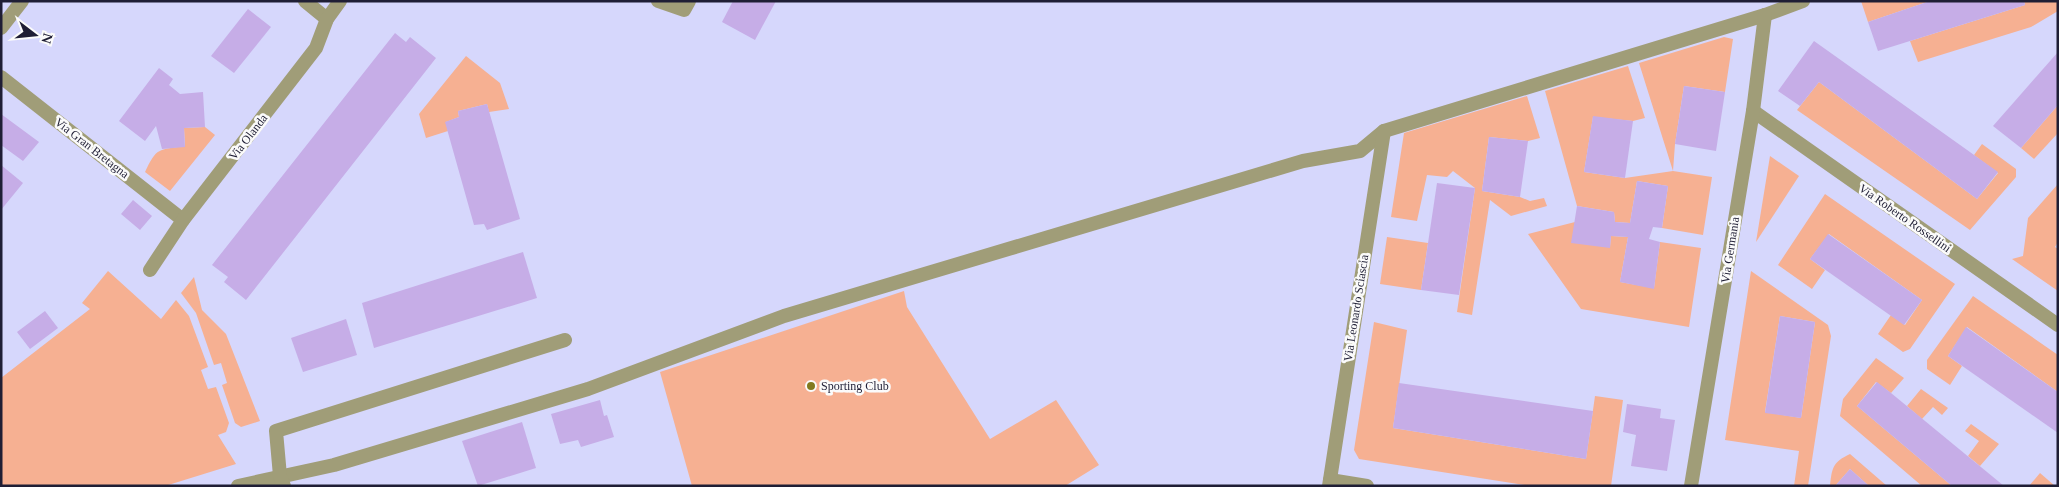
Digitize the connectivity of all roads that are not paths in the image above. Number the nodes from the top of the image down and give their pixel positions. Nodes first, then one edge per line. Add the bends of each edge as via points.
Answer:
1 (22, 1) edge
2 (305, 1) edge
3 (340, 1) edge
4 (658, 1) edge
5 (688, 1) edge
6 (1803, 1) edge
7 (1766, 15) junction
8 (327, 19) junction
9 (1, 28) edge
10 (1, 77) edge
11 (1753, 111) junction
12 (1384, 131) junction
13 (183, 220) junction
14 (150, 270) dead end
15 (2058, 325) edge
16 (565, 340) dead end
17 (282, 481) edge
18 (1330, 483) edge
19 (238, 486) edge
20 (1366, 486) edge
21 (1692, 486) edge

1 - 9 street
2 - 8 street
3 - 8 street, Via Olanda
4 - 5 street via 684,10
6 - 7 street
7 - 11 street, Via Germania
7 - 12 street
8 - 13 street, Via Olanda via 316,48
10 - 13 street, Via Gran Bretagna
11 - 15 street, Via Roberto Rossellini
11 - 21 street, Via Germania
12 - 17 street via 1360,151 1303,161 784,316 588,389
12 - 18 street, Via Leonardo Sciascia
13 - 14 street, Via Olanda
16 - 17 street via 276,431
17 - 19 street
18 - 20 street

